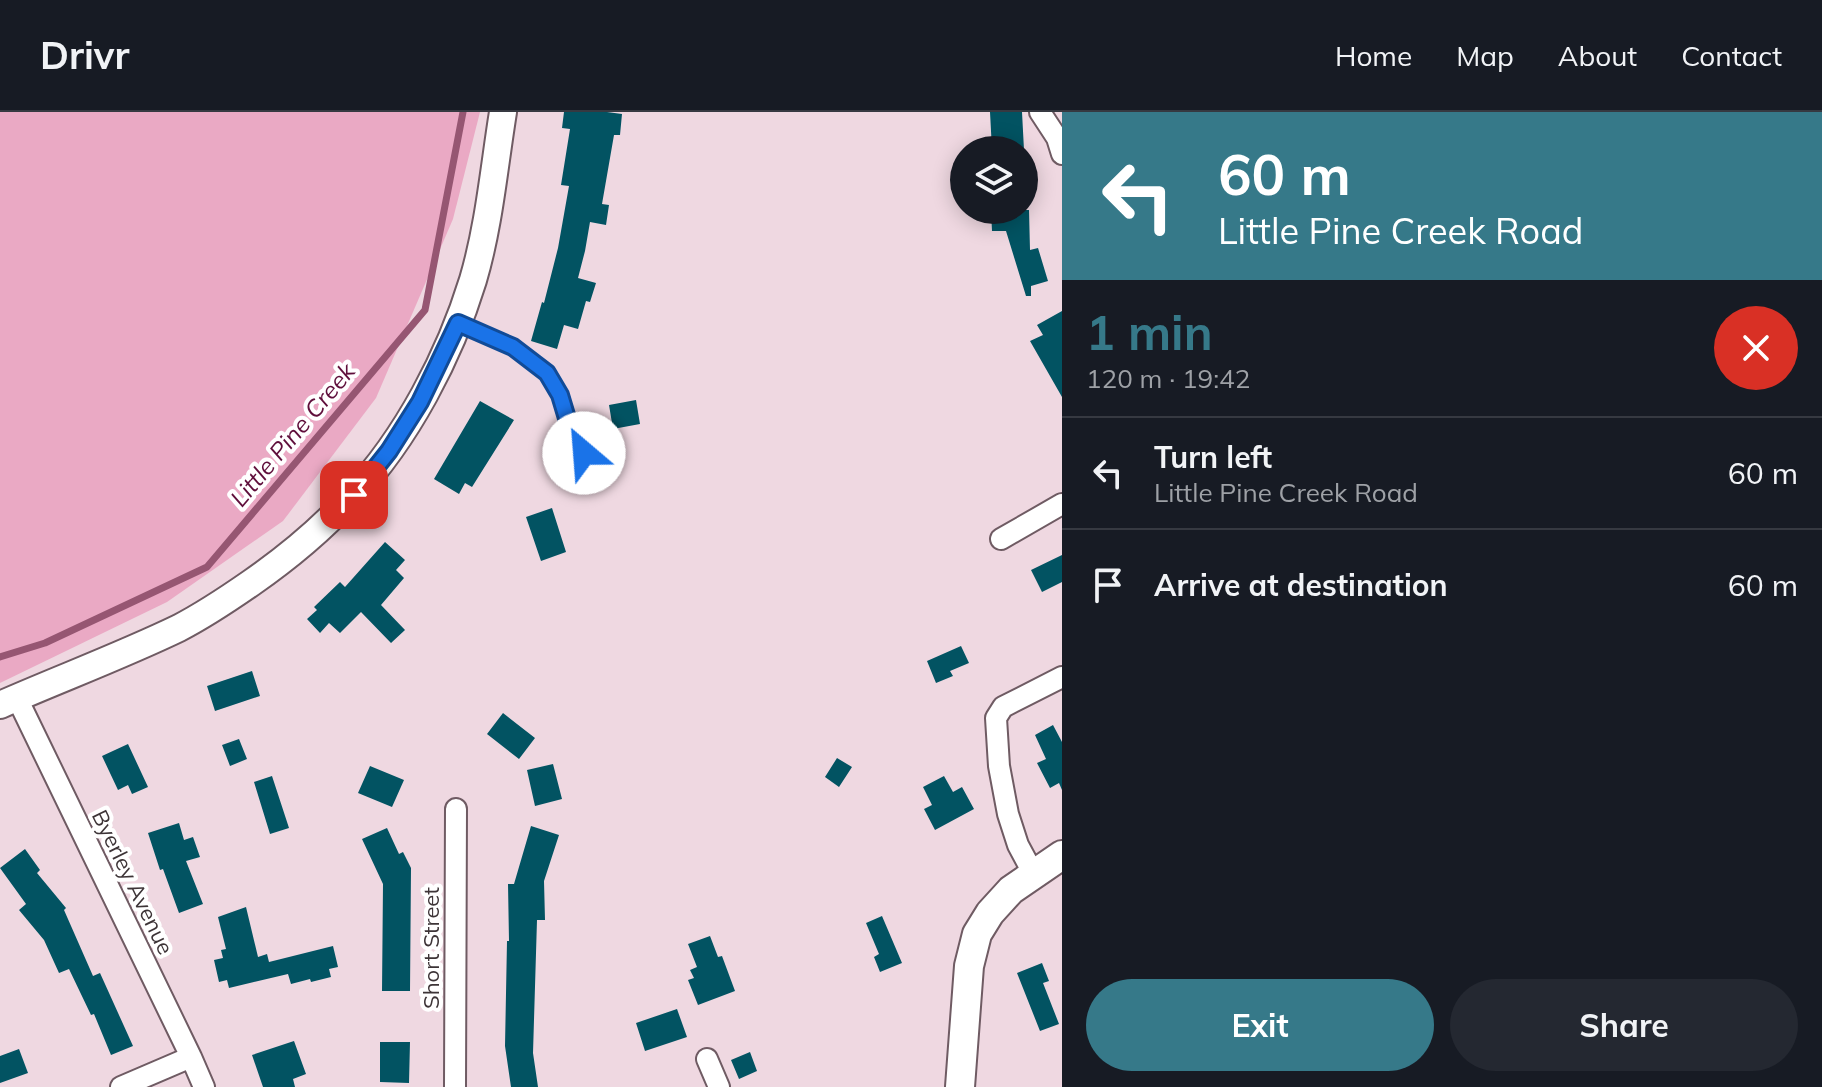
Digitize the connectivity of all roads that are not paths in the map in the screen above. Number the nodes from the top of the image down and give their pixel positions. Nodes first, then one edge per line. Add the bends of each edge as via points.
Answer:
1 (503, 112) edge
2 (1040, 112) edge
3 (1062, 154) edge
4 (458, 323) junction
5 (595, 457) dead end
6 (1062, 504) edge
7 (1001, 539) dead end
8 (1062, 677) edge
9 (8, 701) edge
10 (456, 809) dead end
11 (1062, 855) edge
12 (1033, 873) junction
13 (191, 1057) junction
14 (707, 1059) dead end
15 (121, 1087) edge
16 (204, 1087) edge
17 (455, 1087) edge
18 (719, 1087) edge
19 (960, 1087) edge

1 - 4 street via 485,226
2 - 3 street
4 - 5 lane via 513,347 547,373 560,395 575,445
4 - 9 street via 420,402 389,451 354,495 276,566 180,627
6 - 7 street
8 - 12 street via 1003,707 996,718 1008,814
9 - 13 street, Byerley Avenue
10 - 17 street, Short Street
11 - 12 main road
12 - 19 main road via 1011,890 977,934 969,966
13 - 15 street
13 - 16 street, Byerley Avenue
14 - 18 street

